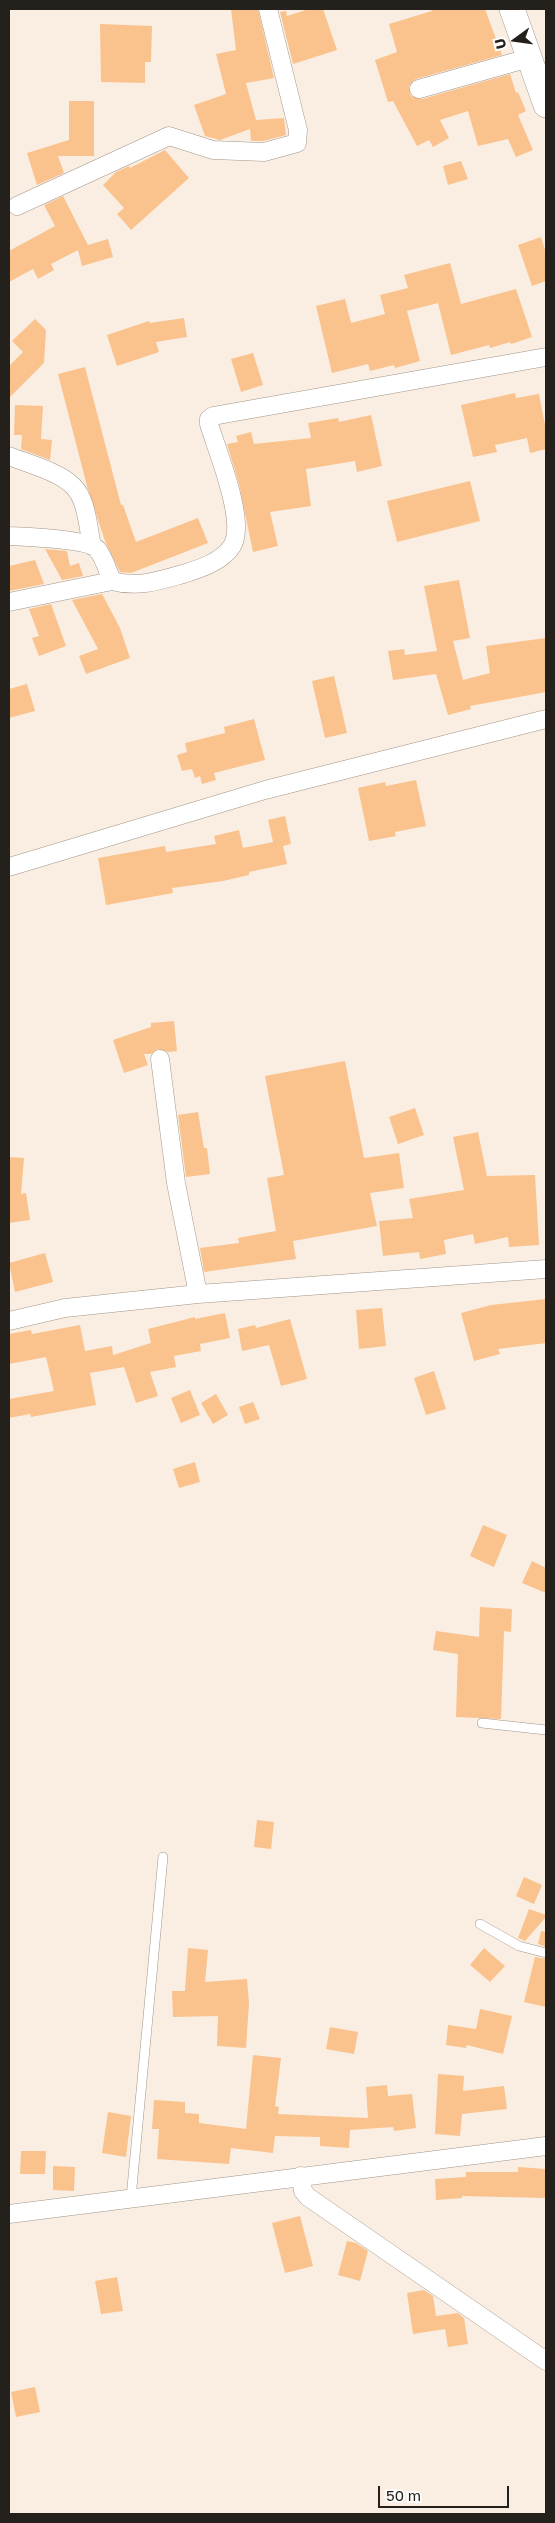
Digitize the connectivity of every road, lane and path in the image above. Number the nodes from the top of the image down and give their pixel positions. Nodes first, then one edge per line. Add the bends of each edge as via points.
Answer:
1 (268, 9) edge
2 (512, 9) edge
3 (530, 58) junction
4 (419, 89) dead end
5 (546, 105) edge
6 (17, 206) dead end
7 (546, 357) edge
8 (9, 456) edge
9 (9, 536) edge
10 (92, 546) junction
11 (112, 581) junction
12 (9, 602) edge
13 (546, 719) edge
14 (9, 867) edge
15 (160, 1059) dead end
16 (546, 1269) edge
17 (198, 1294) junction
18 (9, 1321) edge
19 (482, 1723) dead end
20 (546, 1730) edge
21 (163, 1857) dead end
22 (480, 1924) dead end
23 (546, 1953) edge
24 (546, 2146) edge
25 (301, 2176) junction
26 (131, 2198) junction
27 (9, 2214) edge
28 (546, 2361) edge

1 - 6 street via 298,130 297,143 264,152 213,150 170,136
2 - 3 street
3 - 4 street
3 - 5 street
7 - 11 street via 213,416 209,424 232,501 236,528 232,545 204,567 145,584 126,585
8 - 10 street via 73,485 81,498
9 - 10 street via 58,539
10 - 11 street via 100,553
11 - 12 street
13 - 14 street via 266,790
15 - 17 street via 175,1175
16 - 17 street
17 - 18 street via 65,1308
19 - 20 lane
21 - 26 lane
22 - 23 lane via 519,1946
24 - 25 street
25 - 26 street
25 - 28 street via 303,2191 308,2197
26 - 27 street

